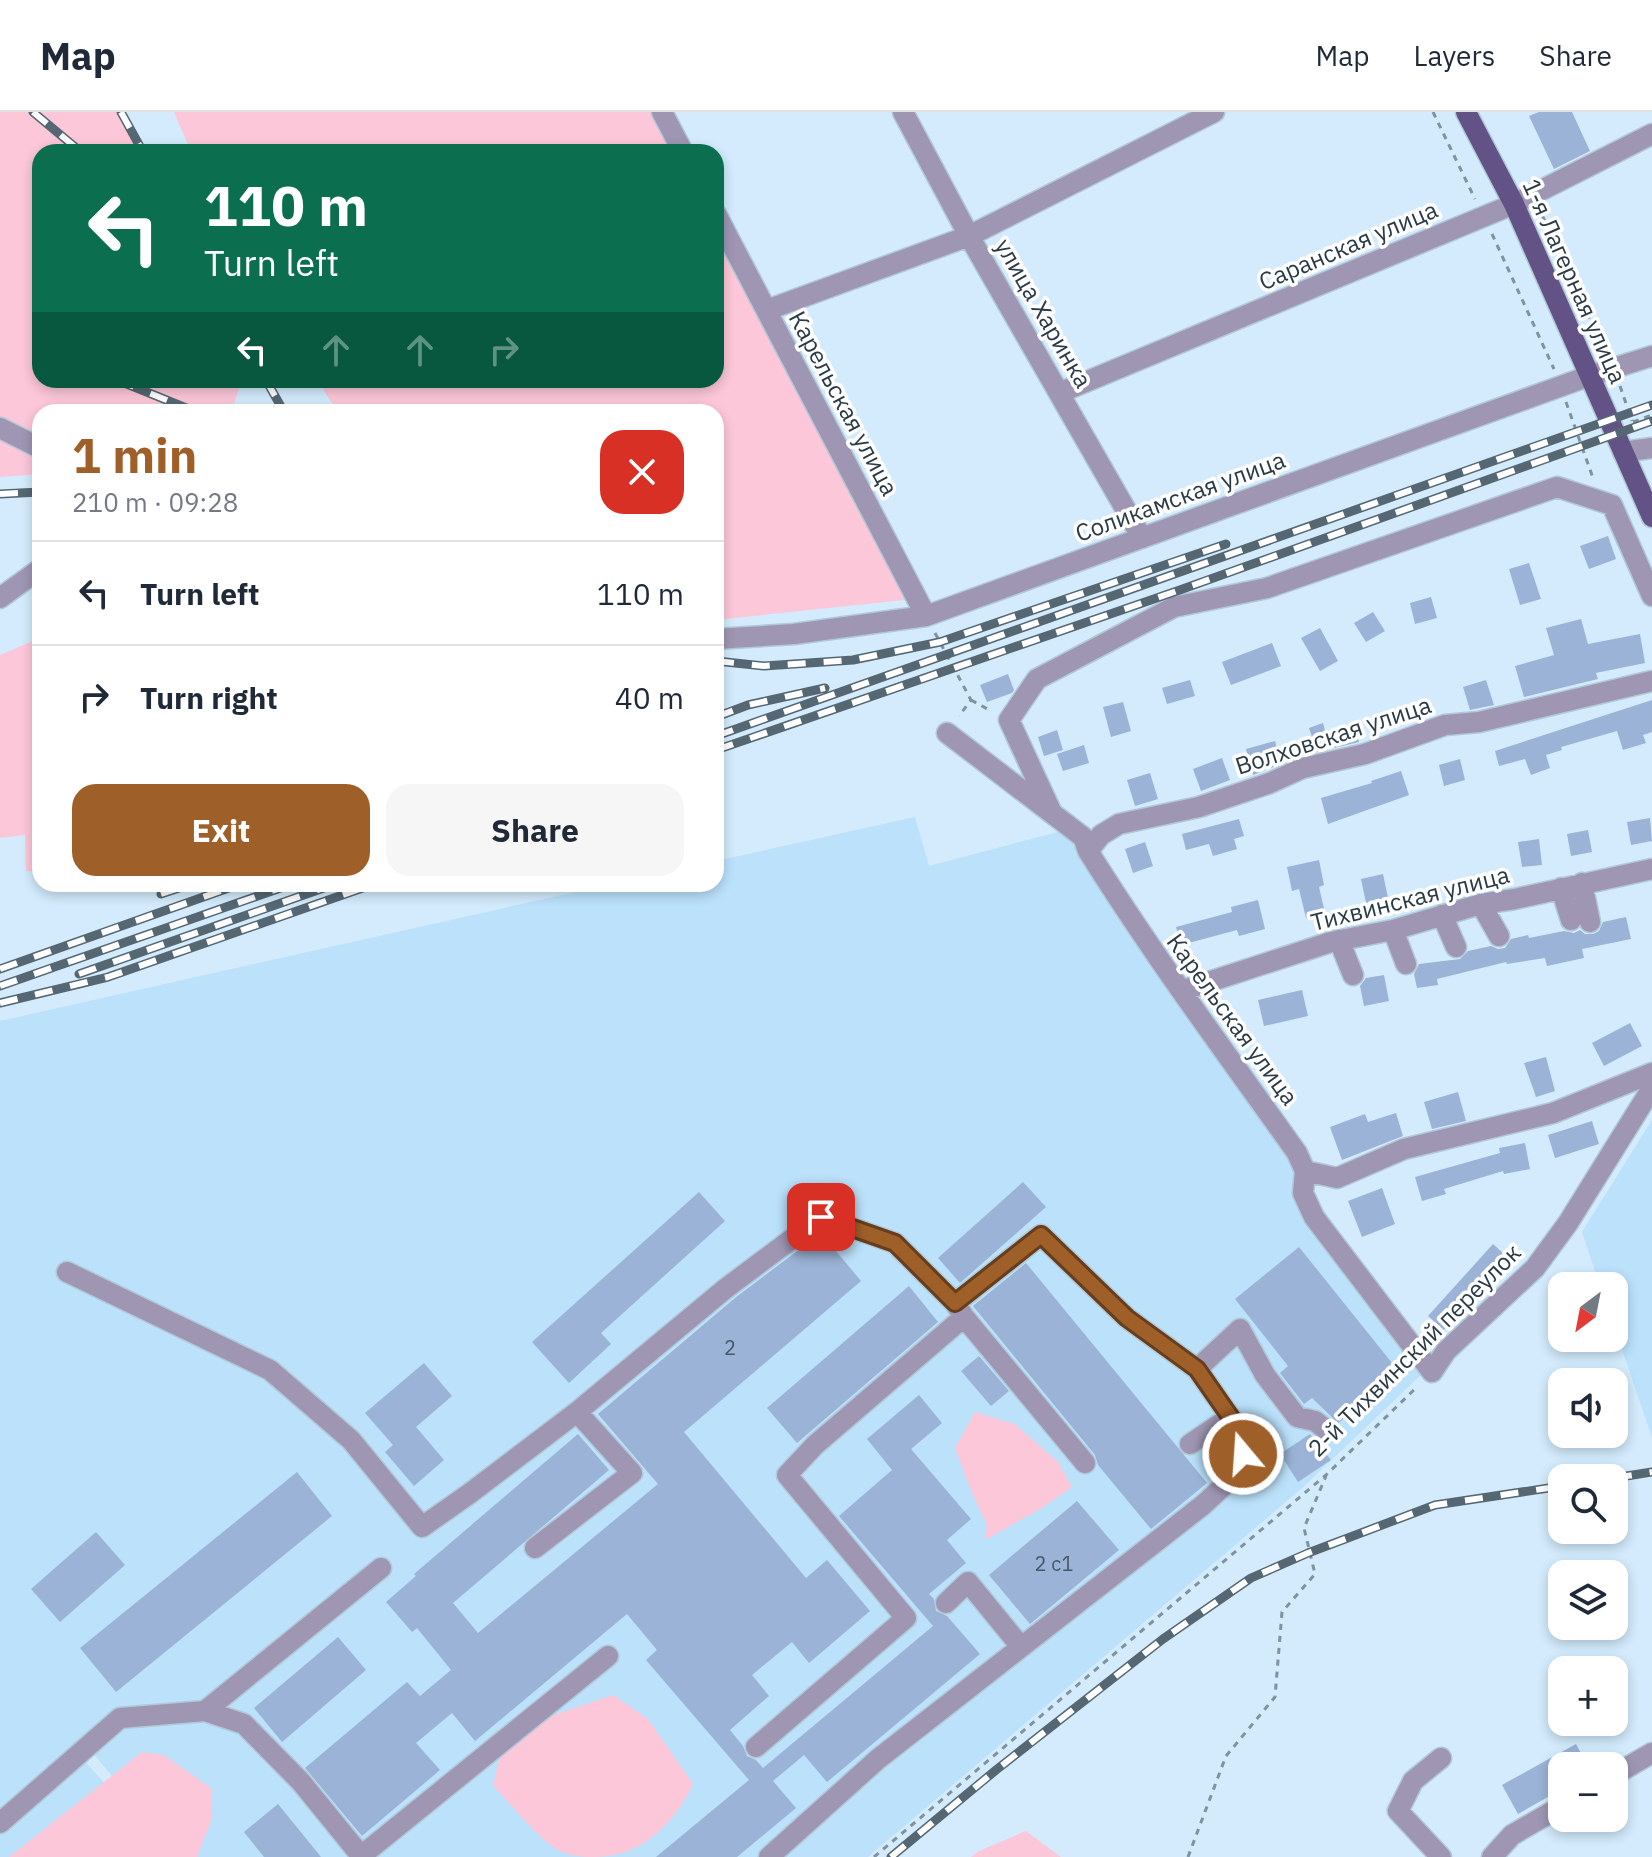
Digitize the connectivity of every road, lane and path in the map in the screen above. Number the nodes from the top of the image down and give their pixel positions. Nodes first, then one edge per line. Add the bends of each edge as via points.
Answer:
1 (662, 112) edge
2 (903, 112) edge
3 (1214, 112) edge
4 (1433, 112) edge
5 (1466, 112) edge
6 (1652, 134) edge
7 (679, 144) edge
8 (1514, 204) junction
9 (1483, 217) junction
10 (724, 229) edge
11 (969, 236) junction
12 (767, 310) junction
13 (1652, 356) edge
14 (1589, 376) junction
15 (1560, 386) junction
16 (1059, 393) junction
17 (1652, 415) edge
18 (1633, 422) dead end
19 (0, 428) edge
20 (32, 444) edge
21 (1652, 448) edge
22 (1623, 452) junction
23 (1602, 502) junction
24 (1652, 517) edge
25 (1142, 538) junction
26 (32, 575) edge
27 (1652, 596) edge
28 (0, 598) edge
29 (926, 616) junction
30 (724, 638) edge
31 (1652, 681) edge
32 (971, 700) junction
33 (1009, 720) junction
34 (947, 733) joint
35 (1051, 811) junction
36 (1088, 851) junction
37 (1652, 869) edge
38 (1582, 883) junction
39 (1561, 888) junction
40 (1481, 904) junction
41 (1442, 915) junction
42 (1393, 930) junction
43 (1499, 936) dead end
44 (1339, 940) junction
45 (1456, 947) dead end
46 (1406, 964) dead end
47 (1353, 975) dead end
48 (1184, 990) junction
49 (1652, 1073) edge
50 (1652, 1088) edge
51 (1305, 1171) junction
52 (67, 1272) dead end
53 (960, 1310) junction
54 (1197, 1369) junction
55 (1432, 1372) junction
56 (577, 1412) junction
57 (1230, 1417) junction
58 (1328, 1431) dead end
59 (1190, 1444) dead end
60 (1085, 1463) dead end
61 (1326, 1475) junction
62 (535, 1548) dead end
63 (381, 1568) dead end
64 (946, 1603) dead end
65 (1021, 1647) junction
66 (608, 1656) dead end
67 (205, 1711) junction
68 (756, 1747) dead end
69 (1652, 1753) edge
70 (1441, 1758) dead end
71 (1628, 1767) edge
72 (1548, 1814) edge
73 (0, 1823) edge
74 (361, 1856) edge
75 (769, 1857) edge
76 (874, 1857) edge
77 (1188, 1857) edge
78 (1441, 1857) edge
79 (1492, 1857) edge

1 - 7 street
2 - 11 street, улица Харинка
3 - 11 street
4 - 9 path
5 - 8 main road, 1-я Лагерная улица
6 - 8 street, Саранская улица
8 - 9 street, Саранская улица
8 - 14 main road, 1-я Лагерная улица
9 - 15 path
9 - 16 street, Саранская улица
10 - 12 street, Карельская улица
11 - 12 street
11 - 16 street, улица Харинка
12 - 29 street, Карельская улица
13 - 14 street, Соликамская улица
14 - 15 street, Соликамская улица
14 - 22 main road, 1-я Лагерная улица
15 - 23 path
15 - 25 street, Соликамская улица
16 - 25 street, улица Харинка
17 - 18 path
19 - 20 street
21 - 22 street
22 - 24 main road, 1-я Лагерная улица
23 - 27 street via 1612,505
23 - 33 street via 1557,487 1267,588 1174,607 1037,679
25 - 29 street, Соликамская улица
26 - 28 street
29 - 30 street, Соликамская улица
29 - 32 path
31 - 36 street, Волховская улица via 1479,722 1445,725 1365,754 1303,768 1199,807 1119,824
32 - 33 path
32 - 34 path
33 - 35 street
34 - 35 street, Карельская улица
35 - 36 street, Карельская улица via 1083,837
36 - 48 street, Карельская улица via 1141,935
37 - 38 street, Тихвинская улица
38 - 39 street, Тихвинская улица
38 - 39 street via 1581,921
39 - 40 street, Тихвинская улица
40 - 41 street, Тихвинская улица
40 - 43 street
41 - 42 street, Тихвинская улица
41 - 45 street
42 - 44 street, Тихвинская улица
42 - 46 street
44 - 47 street
44 - 48 street, Тихвинская улица
48 - 51 street, Карельская улица
49 - 51 street via 1553,1113 1404,1149 1337,1178
50 - 55 street, 2-й Тихвинский переулок via 1535,1268 1446,1351
51 - 55 street, Карельская улица via 1303,1193 1314,1217
52 - 56 street via 270,1370 351,1440 422,1527
53 - 54 street via 1041,1235 1127,1318
53 - 56 street via 895,1243 821,1217
53 - 60 street
53 - 68 street via 787,1475 906,1618
54 - 57 street
54 - 58 street via 1240,1329 1265,1375 1297,1417
55 - 61 path, 2-й Тихвинский переулок
56 - 62 street via 632,1473
57 - 59 street
57 - 65 street via 1243,1454 1230,1480
61 - 76 path, 2-й Тихвинский переулок
61 - 77 path via 1304,1528 1315,1574 1282,1612 1275,1697 1226,1756
63 - 67 street
64 - 65 street via 968,1582
65 - 75 street via 878,1759
66 - 74 street
67 - 73 street via 120,1718
67 - 74 street via 244,1724 301,1782
69 - 71 street
70 - 78 street via 1413,1781 1398,1811
72 - 79 street via 1512,1835

